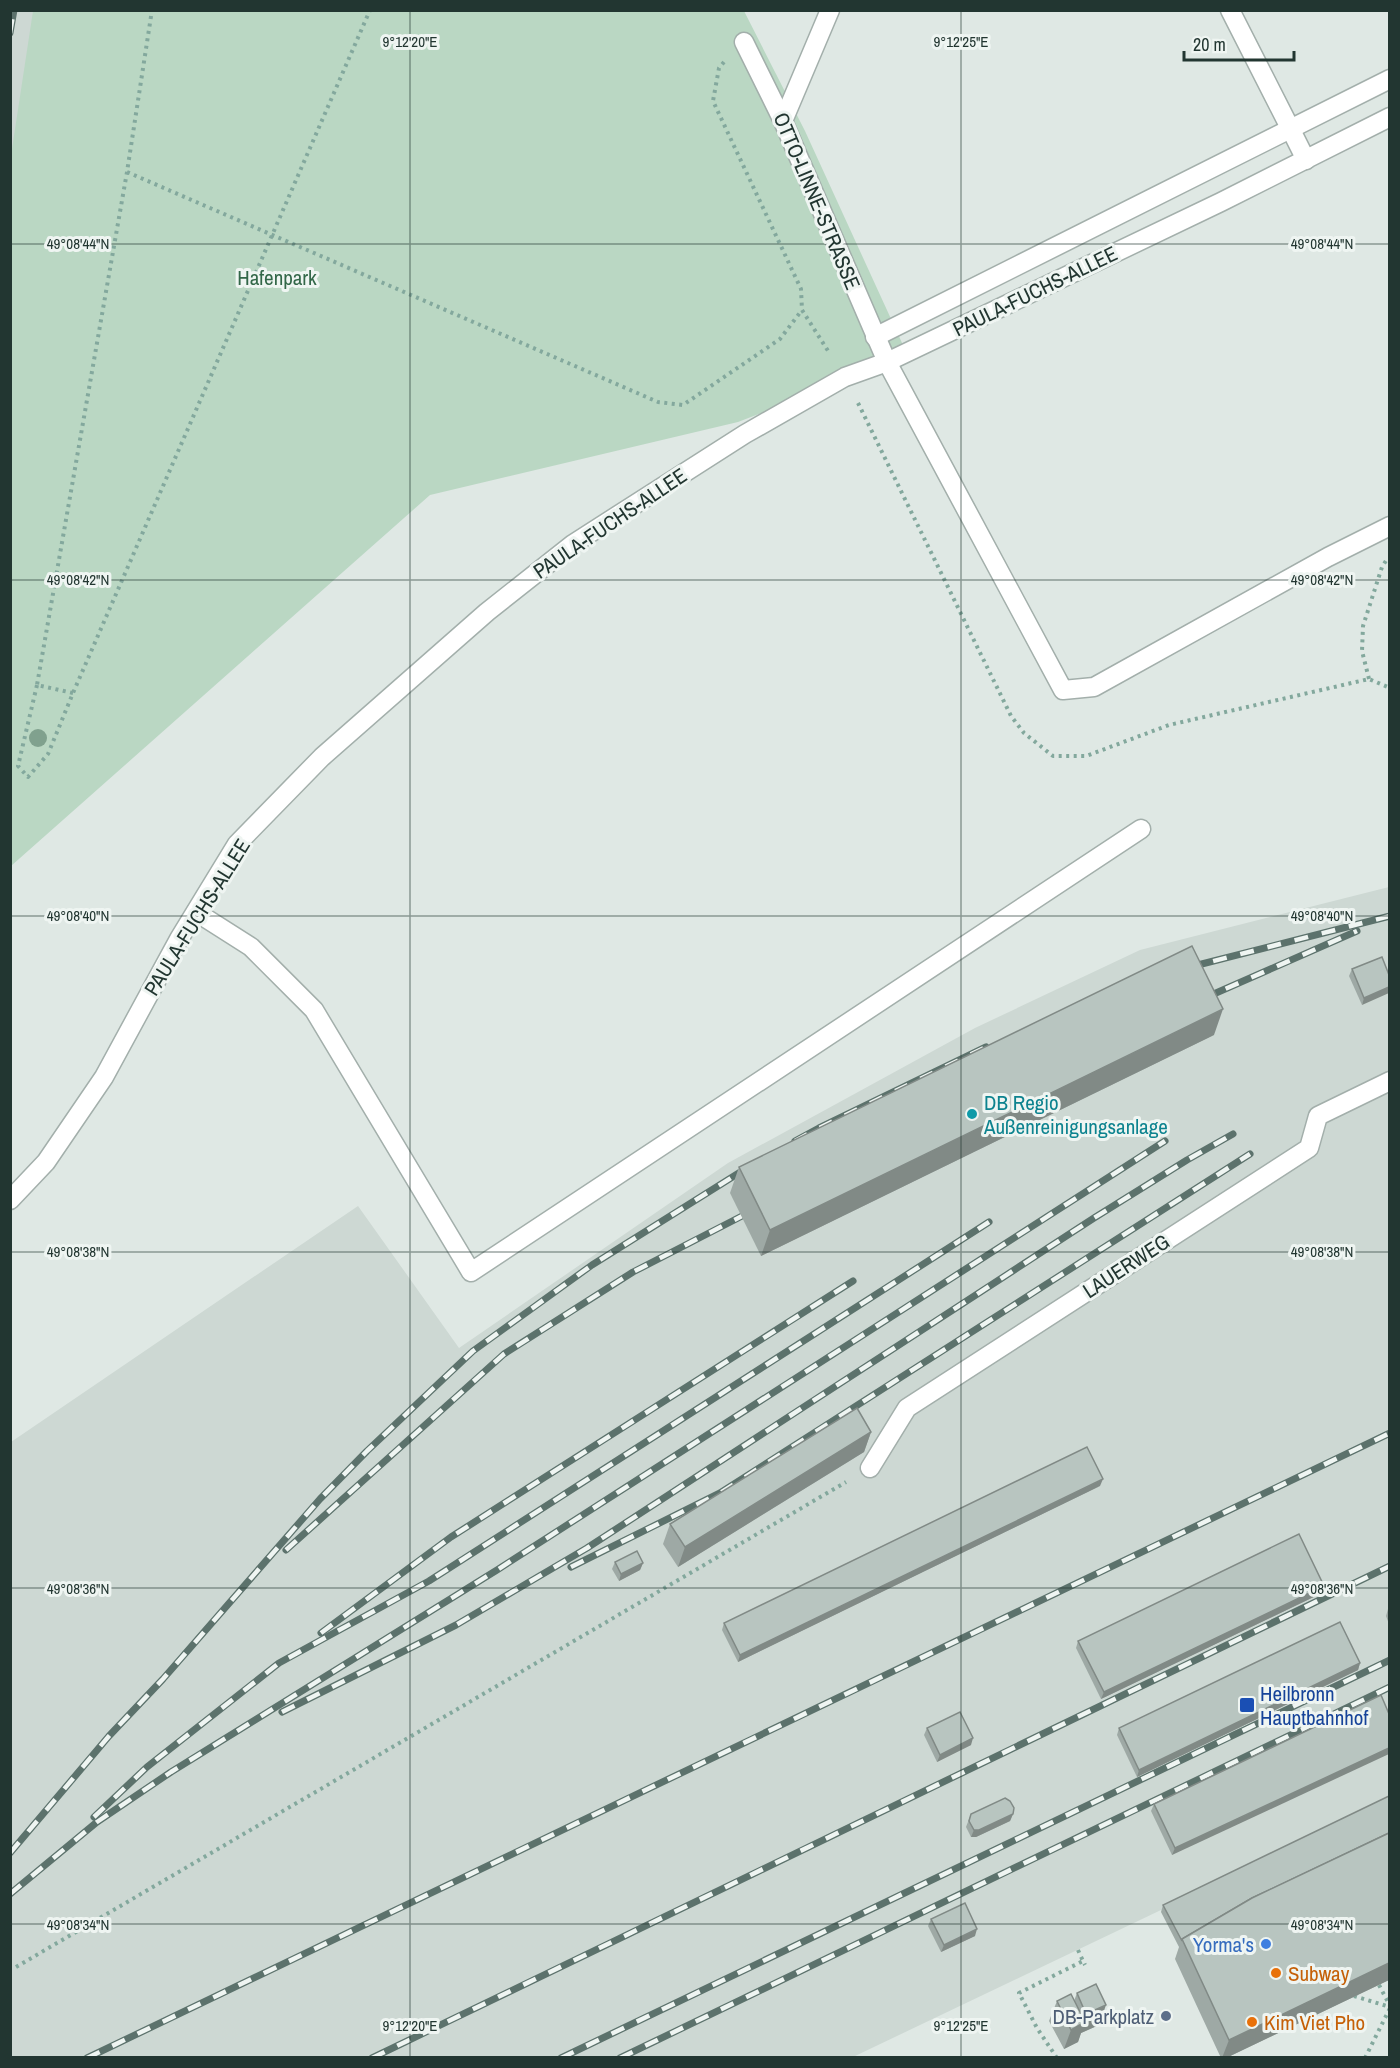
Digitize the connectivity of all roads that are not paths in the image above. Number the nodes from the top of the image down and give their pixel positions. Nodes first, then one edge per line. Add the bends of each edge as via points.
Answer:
1 (830, 10) edge
2 (1230, 10) edge
3 (744, 42) dead end
4 (1389, 78) edge
5 (1389, 117) edge
6 (783, 121) junction
7 (1290, 128) junction
8 (1306, 160) junction
9 (875, 337) junction
10 (887, 362) junction
11 (1389, 526) edge
12 (1141, 829) dead end
13 (196, 912) junction
14 (1389, 1081) edge
15 (10, 1200) edge
16 (870, 1467) road end

1 - 6 street
2 - 7 street
3 - 6 street, OTTO-LINNE-STRASSE
4 - 7 street, PAULA-FUCHS-ALLEE
5 - 8 street, PAULA-FUCHS-ALLEE
6 - 9 street, OTTO-LINNE-STRASSE
7 - 8 street
7 - 9 street, PAULA-FUCHS-ALLEE
8 - 10 street, PAULA-FUCHS-ALLEE
9 - 10 street, OTTO-LINNE-STRASSE
10 - 11 street, OTTO-LINNE-STRASSE via 1063,690 1094,687
10 - 13 street, PAULA-FUCHS-ALLEE via 845,377 745,434 573,544 487,612 322,757 237,844
12 - 13 street via 471,1272 314,1010 250,947
13 - 15 street, PAULA-FUCHS-ALLEE via 104,1077 46,1162
14 - 16 street, LAUERWEG via 1318,1116 1309,1148 907,1408

